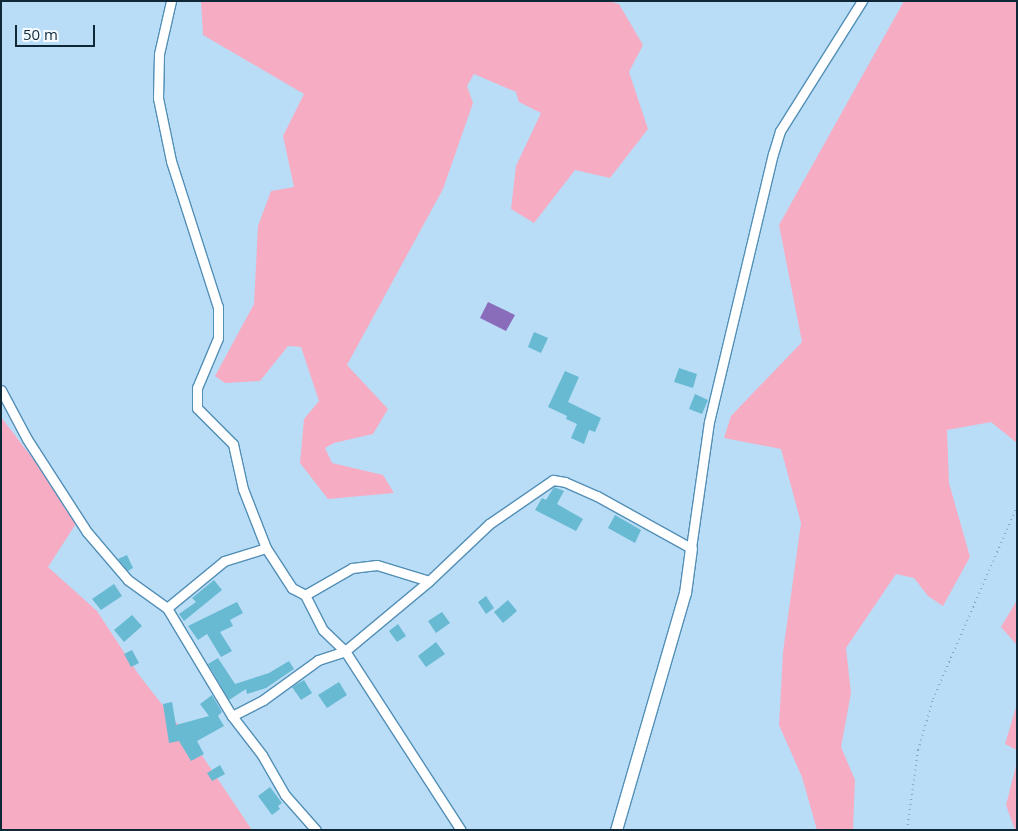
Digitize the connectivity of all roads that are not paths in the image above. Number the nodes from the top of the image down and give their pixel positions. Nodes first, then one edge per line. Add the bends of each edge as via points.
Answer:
1 (171, 1) edge
2 (862, 1) edge
3 (1, 390) edge
4 (266, 548) junction
5 (691, 548) junction
6 (428, 581) junction
7 (305, 595) junction
8 (167, 608) junction
9 (346, 651) junction
10 (232, 716) junction
11 (316, 830) edge
12 (461, 830) edge
13 (616, 830) edge

1 - 4 street via 159,54 158,98 171,161 218,307 218,338 197,388 197,408 233,444 243,489
2 - 5 street via 780,130 772,154 709,422
3 - 8 street via 28,439 105,556 128,580
4 - 7 street via 292,588
4 - 8 street via 224,561
5 - 6 street via 597,496 553,480 489,524
5 - 13 street via 685,593
6 - 7 street via 377,565 352,568
6 - 9 street
7 - 9 street via 323,630
8 - 10 street
9 - 10 street via 318,660 262,700
9 - 12 street
10 - 11 street via 262,755 285,795

